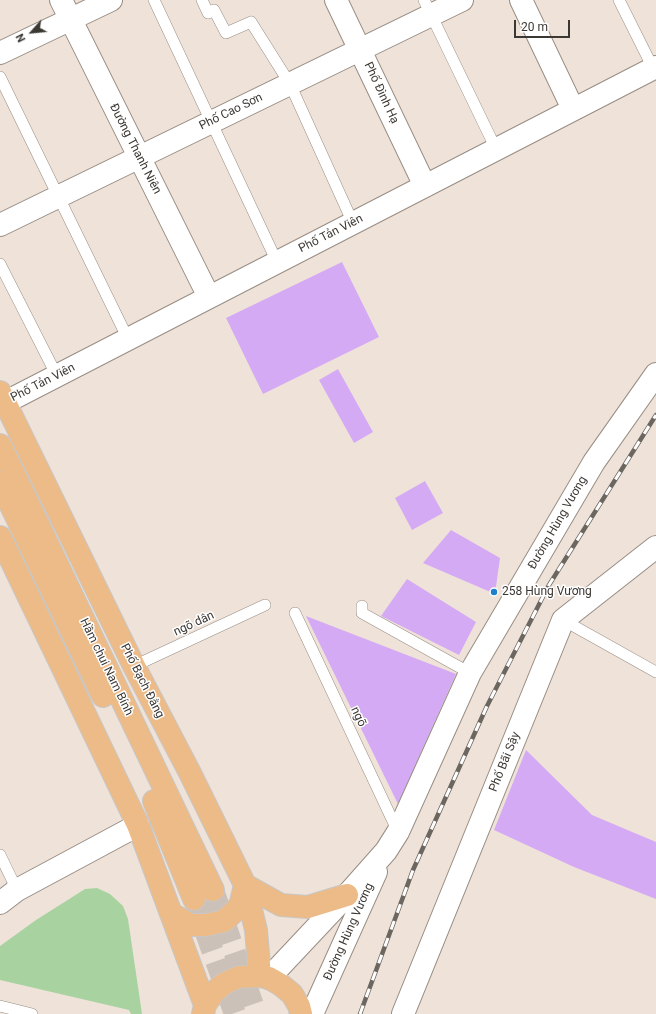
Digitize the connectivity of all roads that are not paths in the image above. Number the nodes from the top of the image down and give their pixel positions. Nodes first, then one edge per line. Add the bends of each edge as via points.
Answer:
1 (61, 0) edge
2 (111, 0) edge
3 (154, 0) edge
4 (202, 0) edge
5 (336, 0) edge
6 (462, 0) edge
7 (521, 0) edge
8 (619, 0) edge
9 (427, 8) edge
10 (70, 20) junction
11 (360, 50) junction
12 (0, 53) edge
13 (655, 67) edge
14 (0, 77) edge
15 (290, 84) junction
16 (573, 109) junction
17 (210, 122) junction
18 (496, 149) junction
19 (139, 157) junction
20 (425, 186) junction
21 (58, 196) junction
22 (353, 223) junction
23 (0, 225) edge
24 (277, 262) junction
25 (0, 264) edge
26 (209, 297) junction
27 (128, 339) junction
28 (656, 374) edge
29 (57, 376) junction
30 (3, 397) edge
31 (0, 445) edge
32 (0, 482) edge
33 (0, 537) edge
34 (656, 547) edge
35 (265, 605) dead end
36 (362, 606) dead end
37 (295, 613) dead end
38 (563, 620) junction
39 (134, 666) junction
40 (656, 672) edge
41 (470, 673) junction
42 (138, 825) junction
43 (398, 832) junction
44 (386, 851) junction
45 (0, 855) edge
46 (245, 885) junction
47 (17, 890) junction
48 (347, 895) junction
49 (0, 903) edge
50 (172, 914) junction
51 (265, 977) junction
52 (0, 1006) edge
53 (204, 1009) edge
54 (32, 1014) edge
55 (301, 1014) edge
56 (312, 1014) edge
57 (404, 1014) edge

1 - 10 street, Đường Thanh Niên
2 - 10 street
3 - 17 lane
4 - 15 lane via 208,13 214,10 226,33 251,22
5 - 11 street, Phố Đình Hạ
6 - 9 street, Phố Cao Sơn
7 - 16 street
8 - 13 lane
9 - 11 street, Phố Cao Sơn
9 - 18 lane
10 - 12 street
10 - 19 street, Đường Thanh Niên
11 - 15 street, Phố Cao Sơn
11 - 20 street, Phố Đình Hạ
13 - 16 street, Phố Tản Viên
14 - 21 lane
15 - 17 street, Phố Cao Sơn
15 - 22 lane
16 - 18 street, Phố Tản Viên
17 - 19 street, Phố Cao Sơn
17 - 24 lane
18 - 20 street, Phố Tản Viên
19 - 21 street, Phố Cao Sơn
19 - 26 street, Đường Thanh Niên
20 - 22 street, Phố Tản Viên
21 - 23 street, Phố Cao Sơn
21 - 27 lane
22 - 24 street, Phố Tản Viên
24 - 26 street, Phố Tản Viên
25 - 29 lane
26 - 27 street, Phố Tản Viên
27 - 29 street, Phố Tản Viên
28 - 41 street, Đường Hùng Vương via 594,462
29 - 30 street, Phố Tản Viên
30 - 39 main road, Phố Bạch Đằng
31 - 32 main road, Hầm chui Nam Bính via 203,894 162,817
33 - 42 main road
34 - 38 street, Phố Bãi Sậy
35 - 39 lane, ngõ dân
36 - 41 lane via 362,613
37 - 43 lane, ngõ
38 - 40 lane
38 - 57 street, Phố Bãi Sậy
39 - 46 main road, Phố Bạch Đằng via 190,772
41 - 43 street, Đường Hùng Vương
42 - 47 street
42 - 50 main road
43 - 44 street, Đường Hùng Vương
44 - 48 street, Đường Hùng Vương
44 - 56 street, Đường Hùng Vương
45 - 47 lane
46 - 48 main road via 281,905 308,906
46 - 50 main road via 240,906 224,921 190,925
46 - 51 main road, Phố Bạch Đằng
47 - 49 street
48 - 51 street, Đường Hùng Vương
50 - 53 main road
51 - 53 main road via 239,977 225,983 214,992
51 - 55 main road via 292,994
52 - 54 lane

